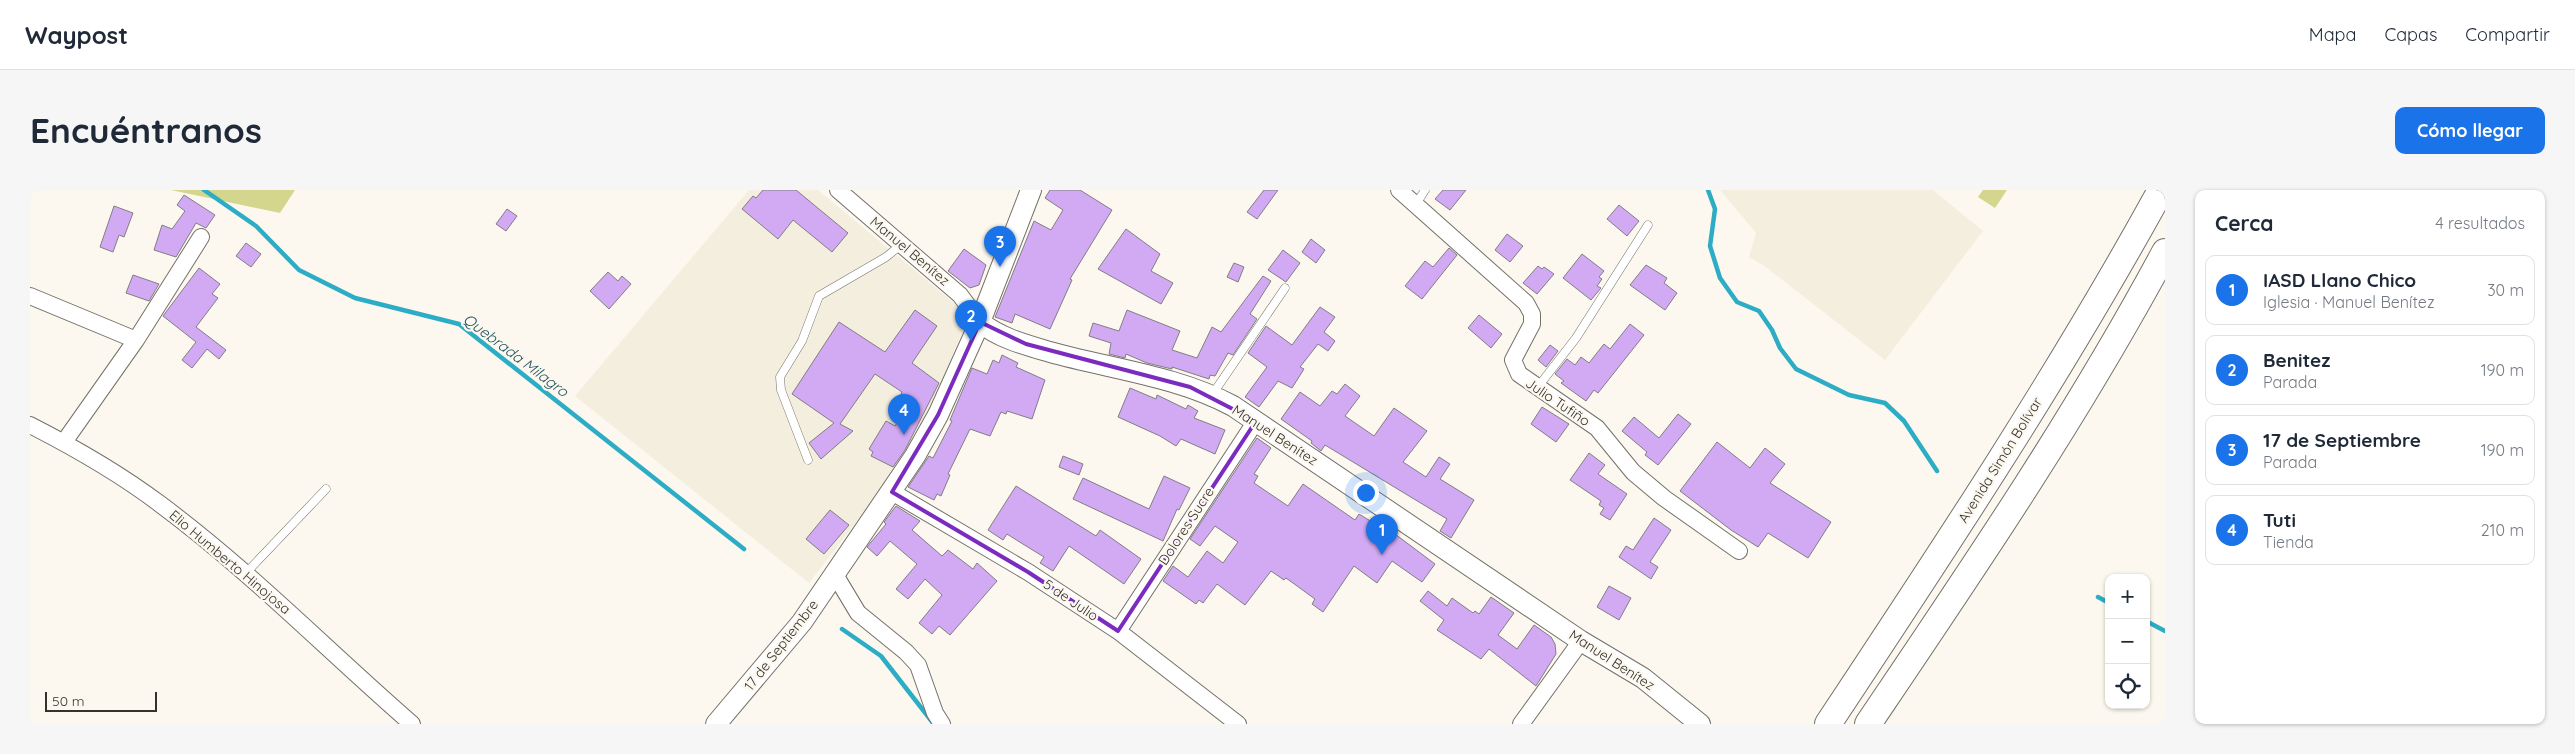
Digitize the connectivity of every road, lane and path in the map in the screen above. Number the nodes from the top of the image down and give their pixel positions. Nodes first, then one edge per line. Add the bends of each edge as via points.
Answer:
1 (838, 190) edge
2 (1031, 190) edge
3 (1399, 190) edge
4 (1425, 190) edge
5 (2161, 190) edge
6 (1416, 204) junction
7 (1648, 225) dead end
8 (201, 237) dead end
9 (902, 244) junction
10 (2165, 252) edge
11 (1285, 288) dead end
12 (30, 296) edge
13 (980, 322) junction
14 (136, 340) junction
15 (1537, 388) junction
16 (1212, 395) junction
17 (1256, 421) junction
18 (30, 425) edge
19 (64, 442) junction
20 (808, 460) dead end
21 (326, 489) dead end
22 (892, 492) junction
23 (1739, 551) dead end
24 (834, 573) junction
25 (245, 574) junction
26 (1118, 631) junction
27 (1581, 641) junction
28 (412, 724) edge
29 (716, 724) edge
30 (942, 724) edge
31 (1238, 724) edge
32 (1521, 724) edge
33 (1700, 724) edge
34 (1828, 724) edge
35 (1868, 724) edge

1 - 9 street, Manuel Benítez
2 - 13 street, 17 de Septiembre
3 - 6 street, Julio Tufiño
4 - 6 lane
5 - 34 highway, Avenida Simón Bolívar via 2112,280 1982,491
6 - 15 street, Julio Tufiño via 1526,303 1532,314 1532,324 1513,360 1519,374
7 - 15 lane via 1576,338
8 - 14 street
9 - 13 street, Manuel Benítez via 960,294
9 - 20 lane via 886,257 819,296 802,341 780,377 780,390
10 - 35 highway via 2139,301 2010,514
11 - 16 lane
12 - 14 street
13 - 16 street, Manuel Benítez via 992,331 1042,349
13 - 22 street, 17 de Septiembre via 938,415
14 - 19 street
15 - 23 street, Julio Tufiño via 1597,428 1633,472
16 - 17 street, Manuel Benítez
17 - 26 street, Dolores Sucre
17 - 27 street, Manuel Benítez
18 - 19 street, Elio Humberto Hinojosa
19 - 25 street, Elio Humberto Hinojosa via 160,504
21 - 25 lane
22 - 24 street, 17 de Septiembre
22 - 26 street, 5 de Julio via 1028,572
24 - 29 street, 17 de Septiembre via 802,622
24 - 30 street via 858,613 918,665
25 - 28 street, Elio Humberto Hinojosa
26 - 31 street, 5 de Julio
27 - 32 street
27 - 33 street, Manuel Benítez via 1643,678

